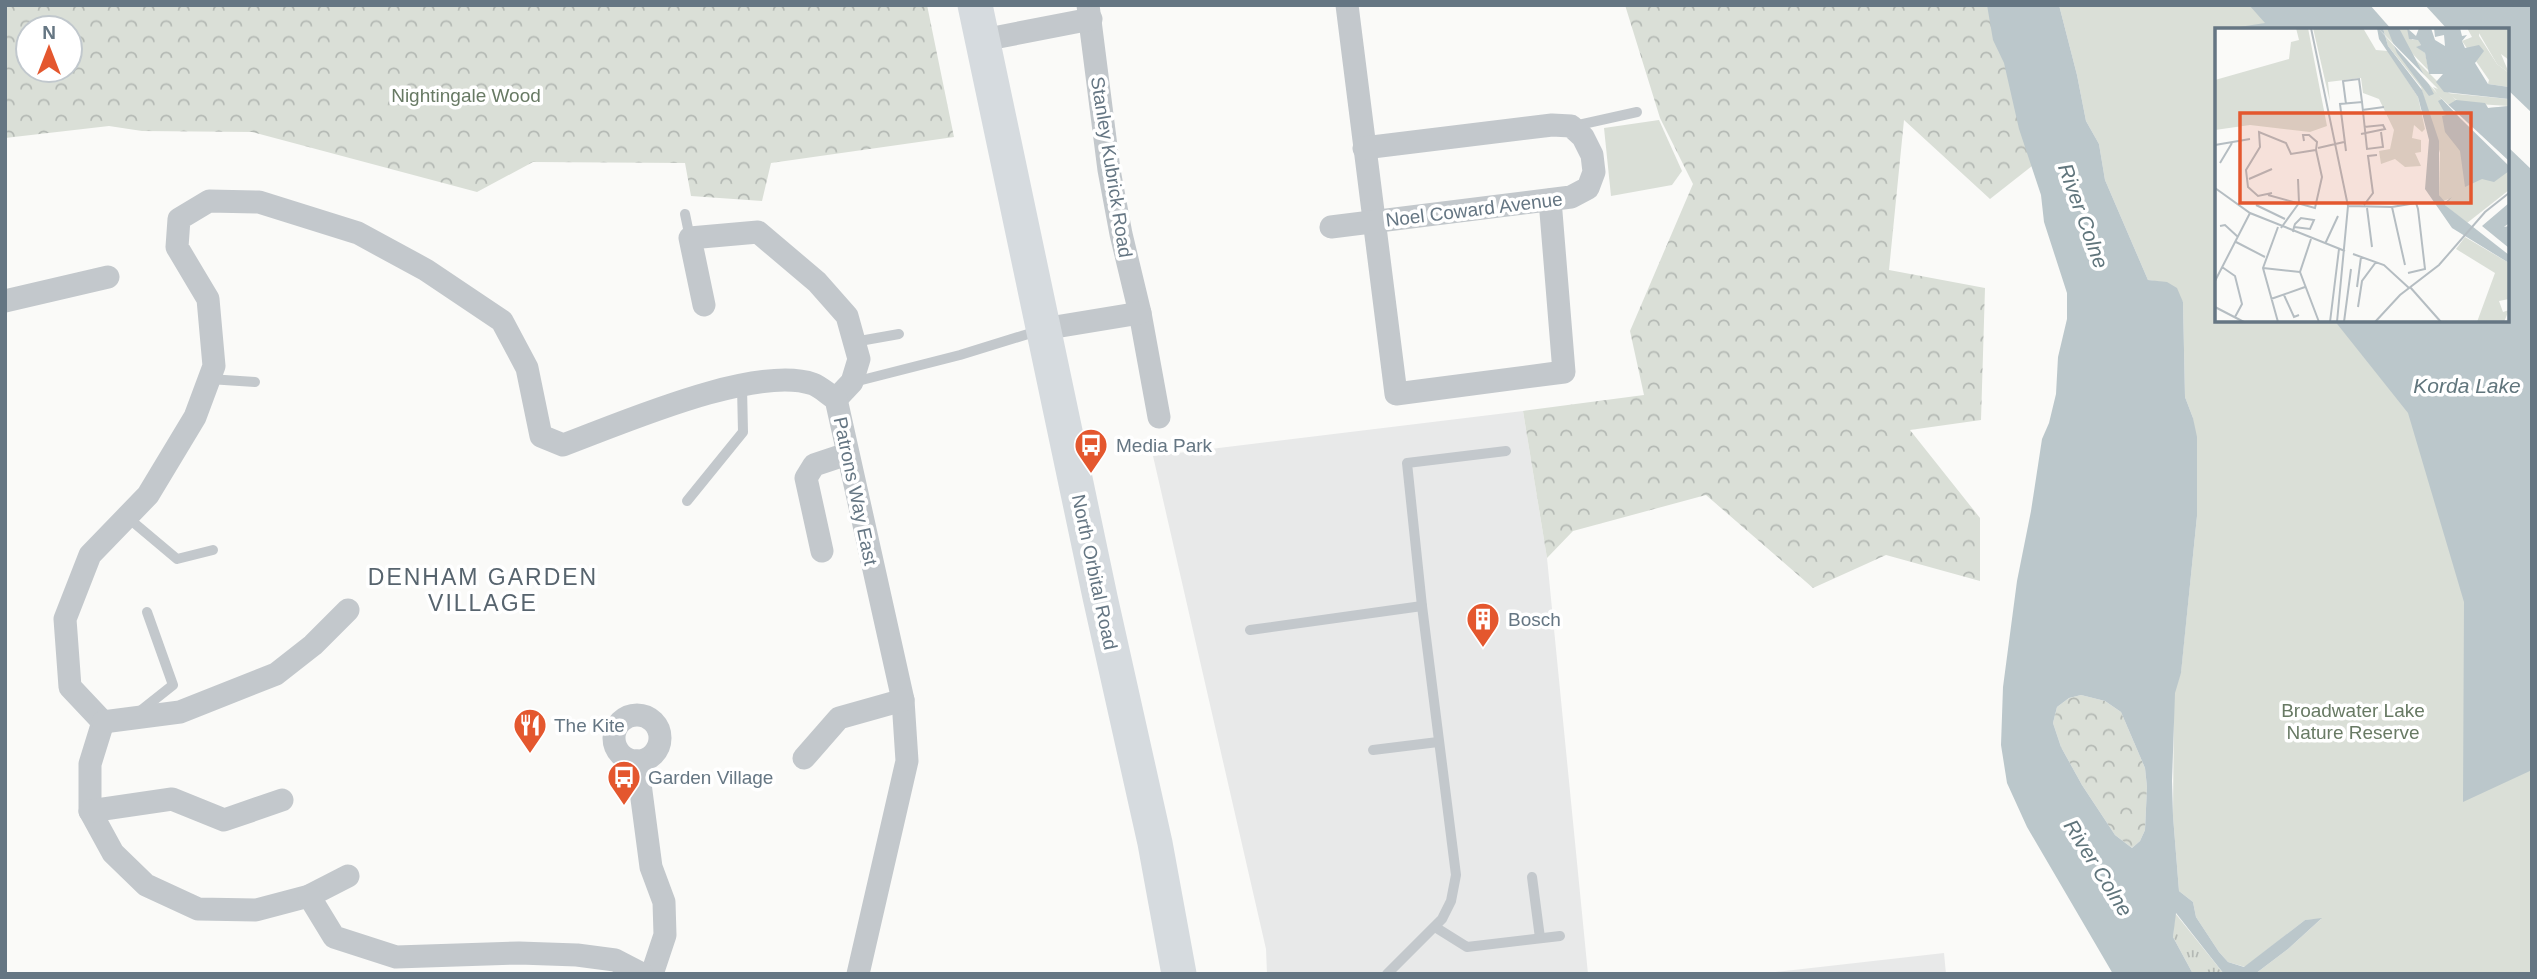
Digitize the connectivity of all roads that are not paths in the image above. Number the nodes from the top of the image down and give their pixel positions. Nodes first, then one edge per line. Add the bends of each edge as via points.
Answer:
1 (975, 5) edge
2 (1347, 5) edge
3 (1089, 12) edge
4 (983, 40) junction
5 (1637, 112) dead end
6 (1571, 126) junction
7 (1364, 148) junction
8 (1550, 200) junction
9 (685, 214) dead end
10 (1373, 222) junction
11 (1331, 226) dead end
12 (690, 238) junction
13 (108, 277) dead end
14 (5, 301) edge
15 (704, 305) dead end
16 (1140, 313) junction
17 (1043, 330) junction
18 (899, 334) dead end
19 (854, 342) junction
20 (209, 379) junction
21 (255, 382) dead end
22 (852, 382) junction
23 (741, 387) junction
24 (836, 400) junction
25 (1159, 417) dead end
26 (1506, 451) dead end
27 (847, 454) junction
28 (687, 501) dead end
29 (127, 517) junction
30 (213, 550) dead end
31 (822, 551) dead end
32 (1422, 606) junction
33 (348, 610) dead end
34 (146, 612) dead end
35 (1250, 630) dead end
36 (903, 701) junction
37 (132, 718) junction
38 (103, 722) junction
39 (1438, 742) junction
40 (1373, 750) dead end
41 (804, 758) dead end
42 (637, 761) dead end
43 (282, 800) dead end
44 (90, 811) junction
45 (348, 876) dead end
46 (1532, 877) dead end
47 (309, 896) junction
48 (1435, 927) junction
49 (1560, 936) dead end
50 (1540, 938) junction
51 (642, 974) edge
52 (652, 974) edge
53 (858, 974) edge
54 (1179, 974) edge
55 (1387, 974) edge

1 - 4 main road, North Orbital Road
2 - 7 street
3 - 4 street, Stanley Kubrick Road
3 - 16 street, Stanley Kubrick Road via 1109,170
4 - 17 main road, North Orbital Road
5 - 6 lane
6 - 7 street
6 - 8 street, Noel Coward Avenue via 1583,137 1594,172 1588,188 1572,197
7 - 10 street
8 - 10 street, Noel Coward Avenue
8 - 10 street via 1564,372 1396,394
9 - 12 lane
10 - 11 street, Noel Coward Avenue
12 - 15 street
12 - 19 street via 758,232 817,282 847,316
13 - 14 street
16 - 17 street
16 - 25 street, Stanley Kubrick Road
17 - 22 lane
17 - 54 main road, North Orbital Road via 1155,843
18 - 19 lane
19 - 22 street via 859,359
20 - 21 lane
20 - 23 street, Patrons Way East via 214,366 208,299 177,247 179,219 209,201 259,202 358,233 426,270 502,321 527,368 541,436 563,445 697,396
20 - 29 street via 195,417 148,495
22 - 24 street
23 - 24 street, Patrons Way East via 779,379 814,384
23 - 28 lane via 743,432
24 - 27 street, Patrons Way East
26 - 32 lane via 1407,463
27 - 31 street via 814,465 806,478
27 - 36 street, Patrons Way East
29 - 30 lane via 177,559
29 - 38 street via 90,555 65,619 70,687
32 - 35 lane
32 - 39 lane
33 - 37 street via 276,674 180,712
34 - 37 lane via 173,685
36 - 41 street via 839,718
36 - 53 street, Patrons Way East via 907,761
37 - 38 street
38 - 44 street via 90,764
39 - 40 lane
39 - 48 lane via 1456,874 1451,901
42 - 52 street via 652,867 664,902 665,935
43 - 44 street via 224,820 172,799
44 - 47 street via 113,853 146,885 198,909 256,910
45 - 47 street
46 - 50 lane
47 - 51 street via 334,937 396,957 578,954 615,960
48 - 50 lane via 1467,947
48 - 55 lane
49 - 50 lane

